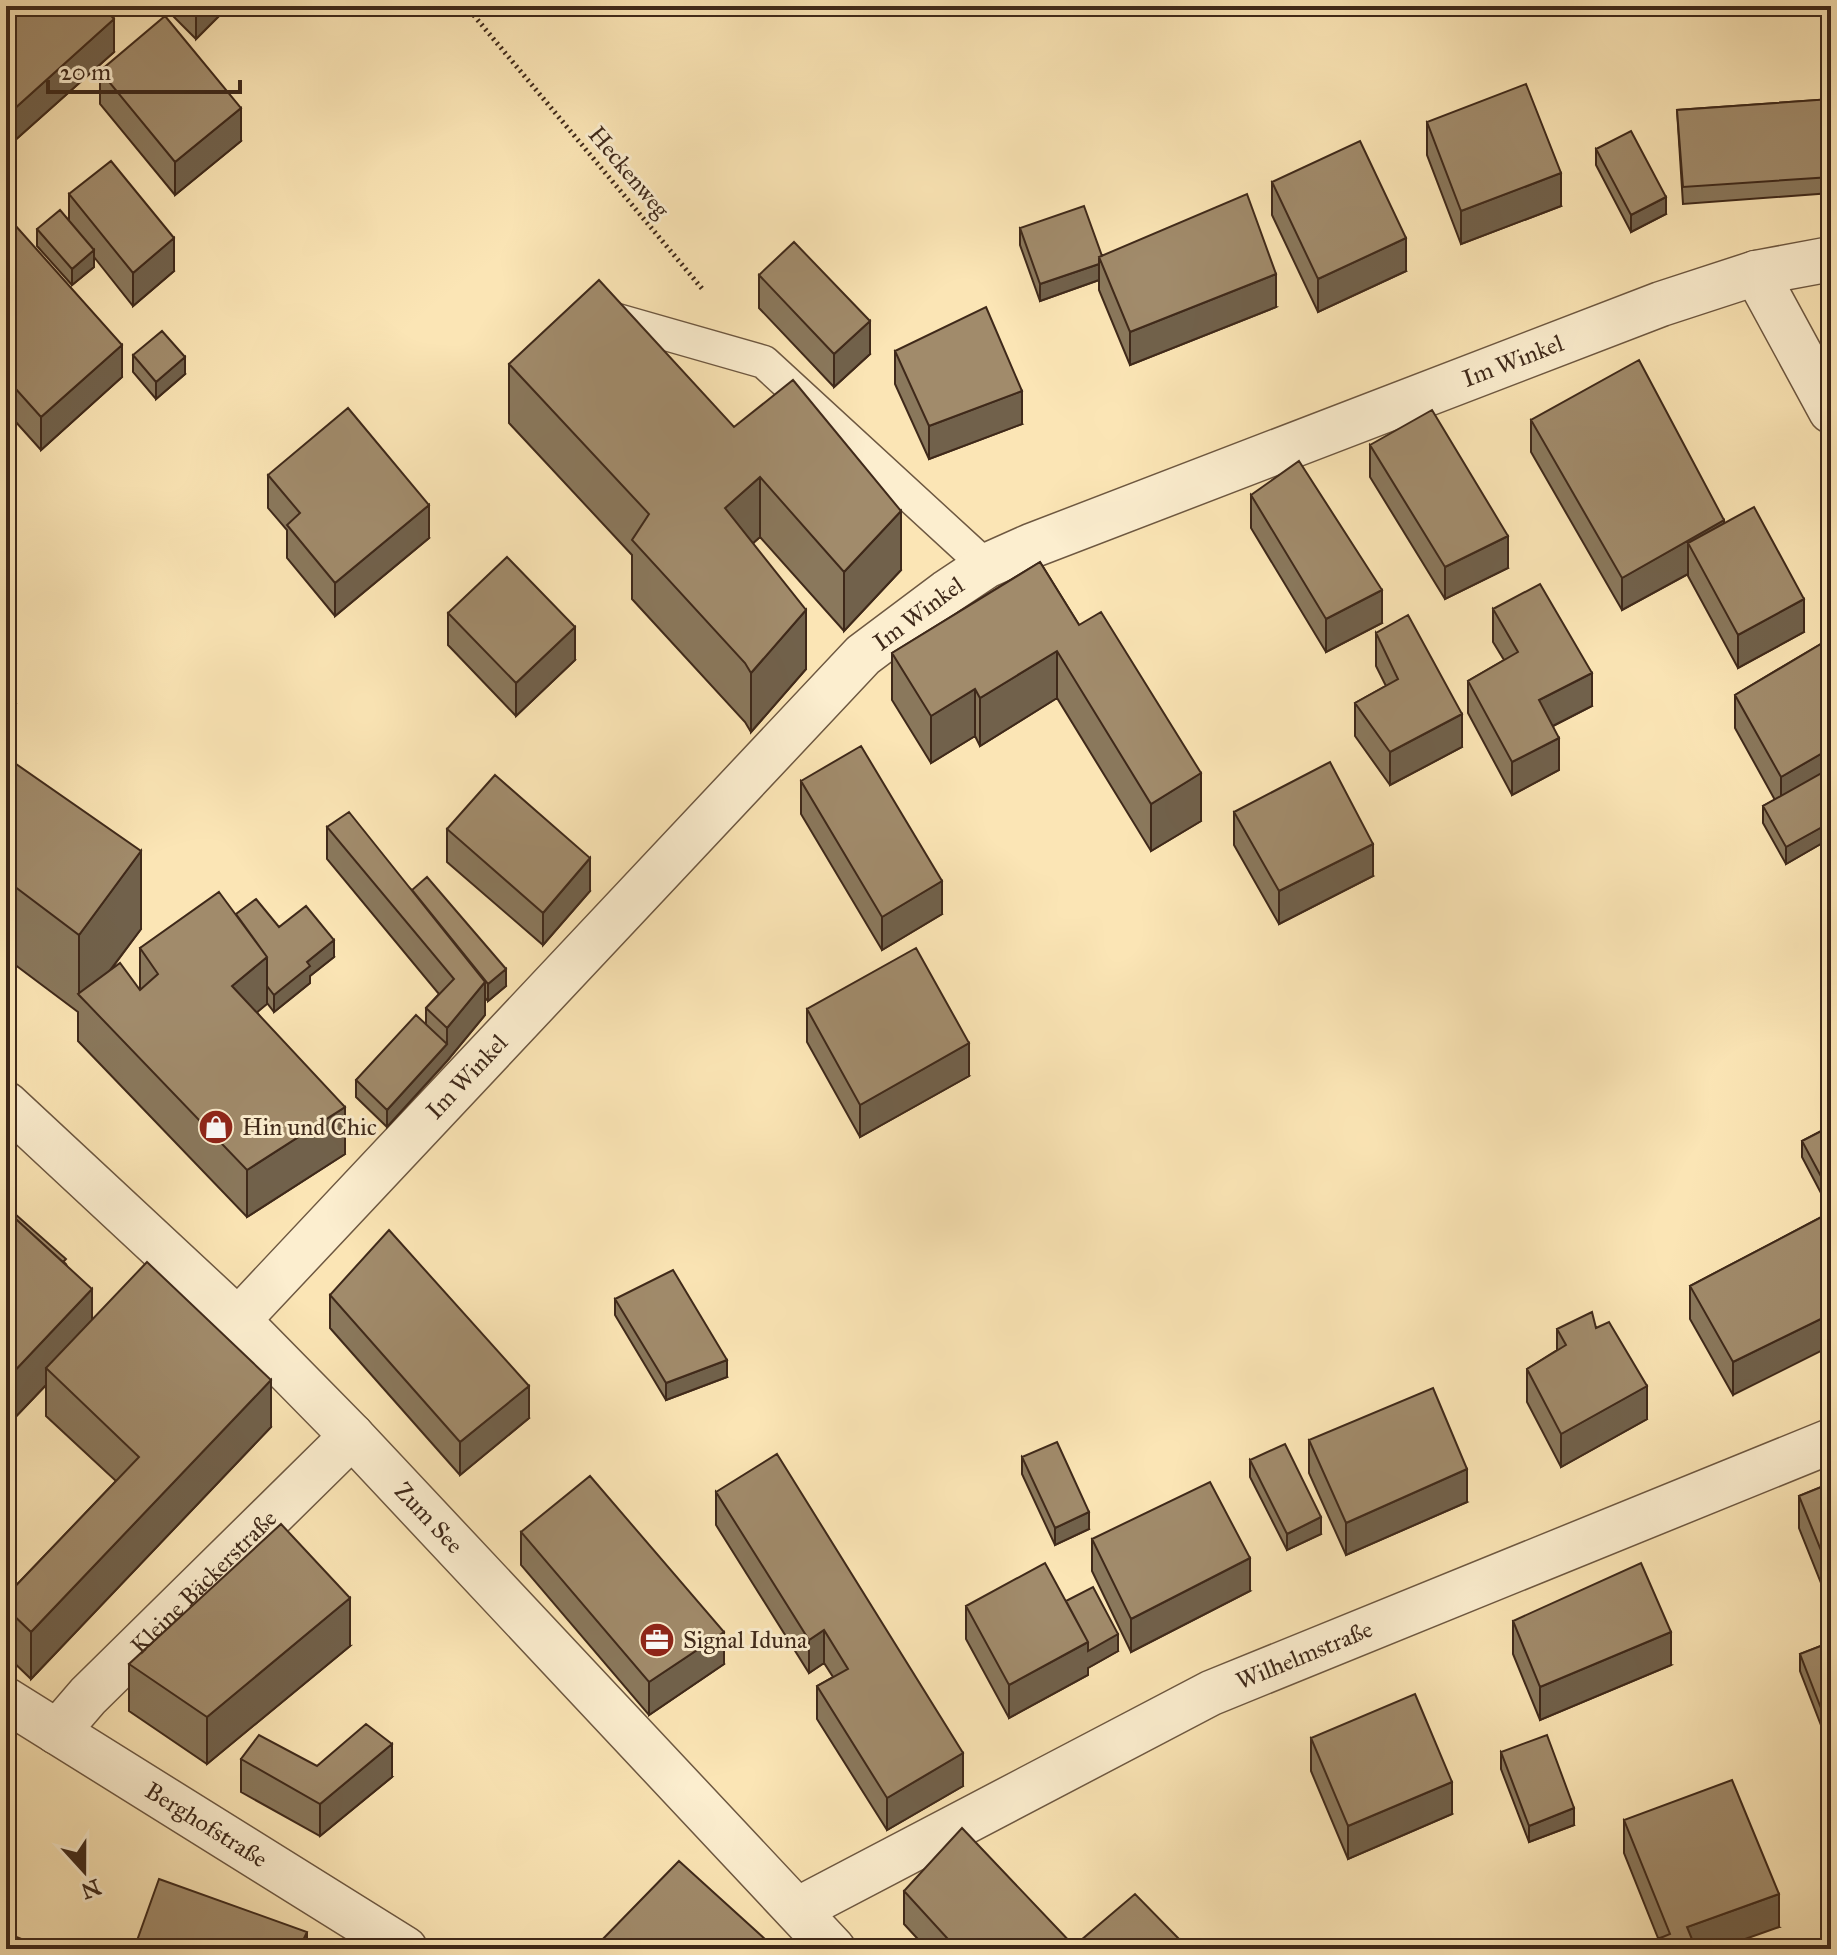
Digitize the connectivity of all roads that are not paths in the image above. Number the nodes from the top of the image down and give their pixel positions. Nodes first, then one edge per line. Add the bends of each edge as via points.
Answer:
1 (1831, 259) edge
2 (1756, 273) junction
3 (573, 308) edge
4 (1831, 411) edge
5 (986, 566) junction
6 (6, 1104) edge
7 (238, 1320) junction
8 (352, 1436) junction
9 (1831, 1441) edge
10 (6, 1700) edge
11 (57, 1732) junction
12 (797, 1910) junction
13 (405, 1949) edge
14 (833, 1949) edge

1 - 2 street, Im Winkel
2 - 4 street
2 - 5 street, Im Winkel via 1661,304
3 - 5 lane via 764,362
5 - 7 street, Im Winkel via 863,655
6 - 7 street, Zum See
7 - 8 street, Zum See
8 - 11 street, Kleine Bäckerstraße
8 - 12 street, Zum See
9 - 12 street, Wilhelmstraße via 1211,1693
10 - 11 street, Berghofstraße
11 - 13 street, Berghofstraße
12 - 14 street, Zum See

